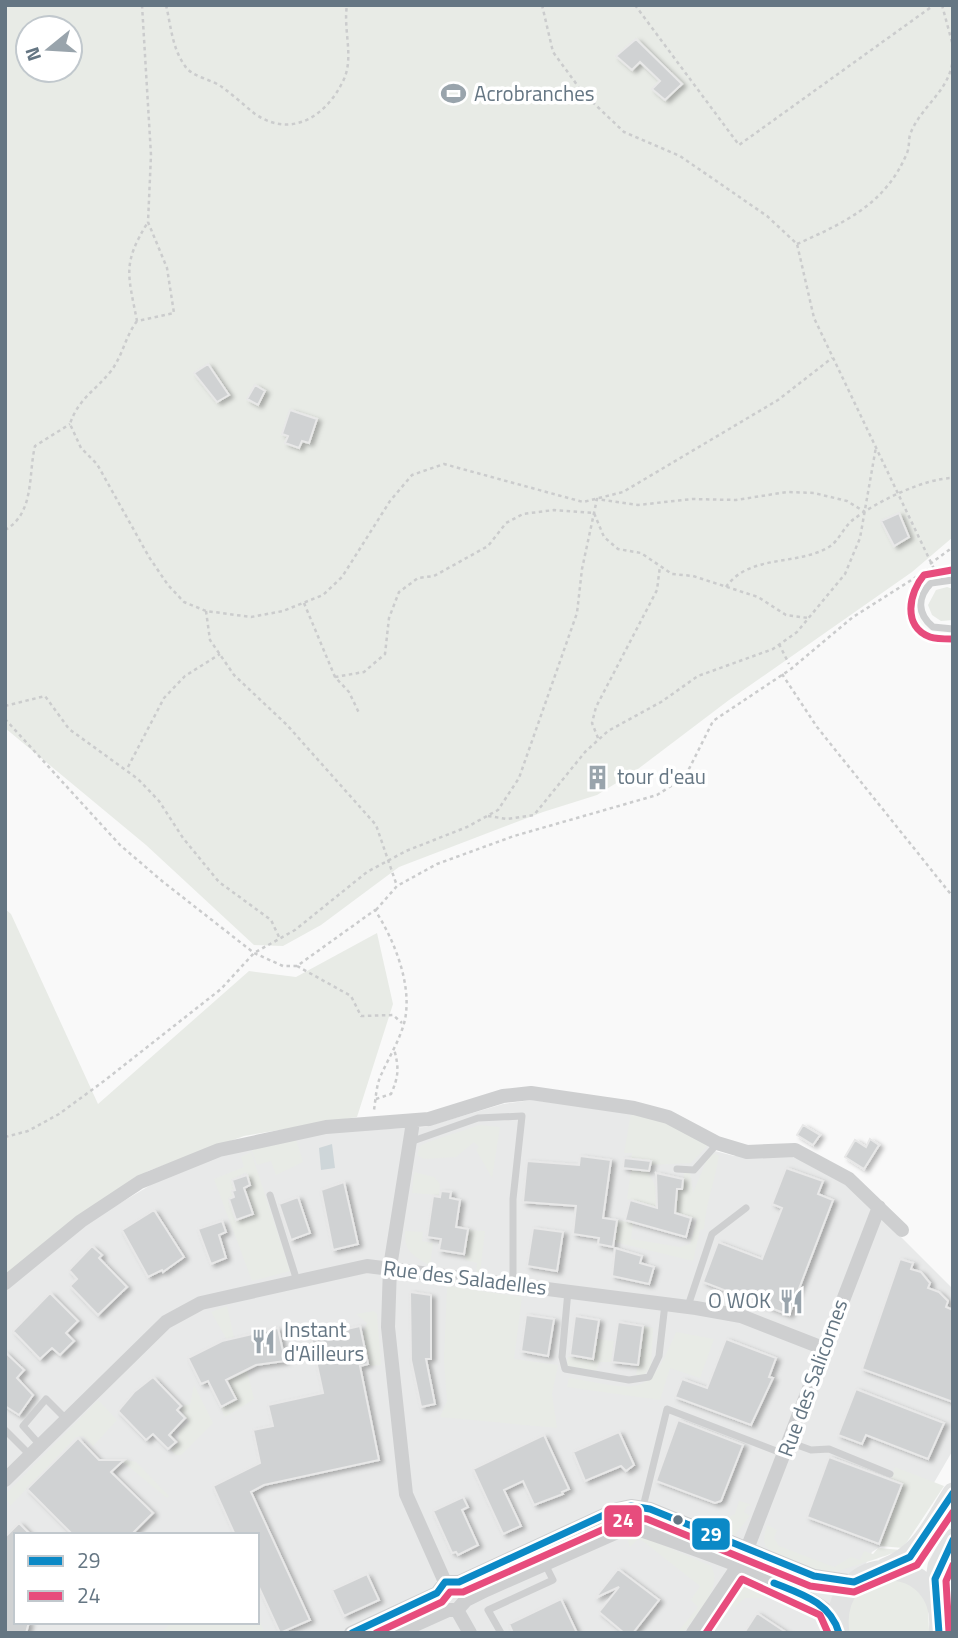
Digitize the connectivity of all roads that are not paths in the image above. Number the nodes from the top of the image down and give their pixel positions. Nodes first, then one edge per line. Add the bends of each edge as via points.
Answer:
1 (953, 580) edge
2 (953, 629) edge
3 (413, 1122) junction
4 (410, 1142) junction
5 (717, 1143) junction
6 (677, 1169) dead end
7 (270, 1195) dead end
8 (746, 1208) dead end
9 (879, 1208) junction
10 (902, 1230) dead end
11 (390, 1267) junction
12 (297, 1281) junction
13 (5, 1283) edge
14 (513, 1284) junction
15 (568, 1291) junction
16 (665, 1304) junction
17 (688, 1307) junction
18 (824, 1348) junction
19 (66, 1419) junction
20 (5, 1430) edge
21 (787, 1448) junction
22 (35, 1450) junction
23 (890, 1474) dead end
24 (5, 1480) edge
25 (953, 1493) edge
26 (643, 1507) junction
27 (953, 1539) edge
28 (747, 1549) junction
29 (545, 1564) junction
30 (738, 1566) junction
31 (884, 1569) junction
32 (854, 1582) junction
33 (447, 1586) junction
34 (934, 1595) junction
35 (457, 1607) junction
36 (838, 1627) edge
37 (943, 1629) edge
38 (351, 1633) edge
39 (397, 1633) edge
40 (470, 1633) edge
41 (501, 1633) edge
42 (693, 1633) edge

1 - 2 lane via 931,583 920,605 933,627
3 - 4 street
3 - 5 street via 503,1096 531,1093 668,1117
3 - 13 street via 326,1127 219,1150 140,1182 80,1221
4 - 11 street
4 - 14 lane via 478,1118 522,1116 513,1199
5 - 6 lane via 694,1170
5 - 9 street via 747,1152 794,1150 849,1178
7 - 12 lane
8 - 17 lane via 712,1234
9 - 10 street
9 - 18 street, Rue des Salicornes
11 - 12 street, Rue des Saladelles via 367,1266
11 - 14 street, Rue des Saladelles
11 - 33 street via 388,1327 402,1474 406,1494
12 - 19 street, Rue des Saladelles via 183,1311
14 - 15 street, Rue des Saladelles
15 - 16 street, Rue des Saladelles
15 - 16 lane via 565,1369 629,1380 649,1377 659,1356
16 - 17 street, Rue des Saladelles
17 - 18 street, Rue des Saladelles via 741,1317
18 - 21 street, Rue des Salicornes
19 - 22 street, Rue des Saladelles
19 - 22 lane via 46,1399 23,1426
20 - 22 lane
21 - 23 lane via 829,1449
21 - 26 lane via 667,1409
21 - 28 street, Rue des Salicornes
22 - 24 street, Rue des Saladelles
25 - 31 main road via 917,1550
26 - 28 street
26 - 33 street via 617,1509
27 - 34 main road via 938,1566
28 - 32 street via 814,1576
29 - 30 street via 634,1528
29 - 35 street
29 - 41 lane via 553,1580 488,1610
30 - 36 street via 827,1607
30 - 42 street
31 - 32 main road
31 - 34 main road via 918,1578
32 - 36 main road via 842,1600
33 - 35 street via 438,1600
33 - 35 street via 467,1593
33 - 38 street
34 - 37 main road
35 - 39 street
35 - 40 street

